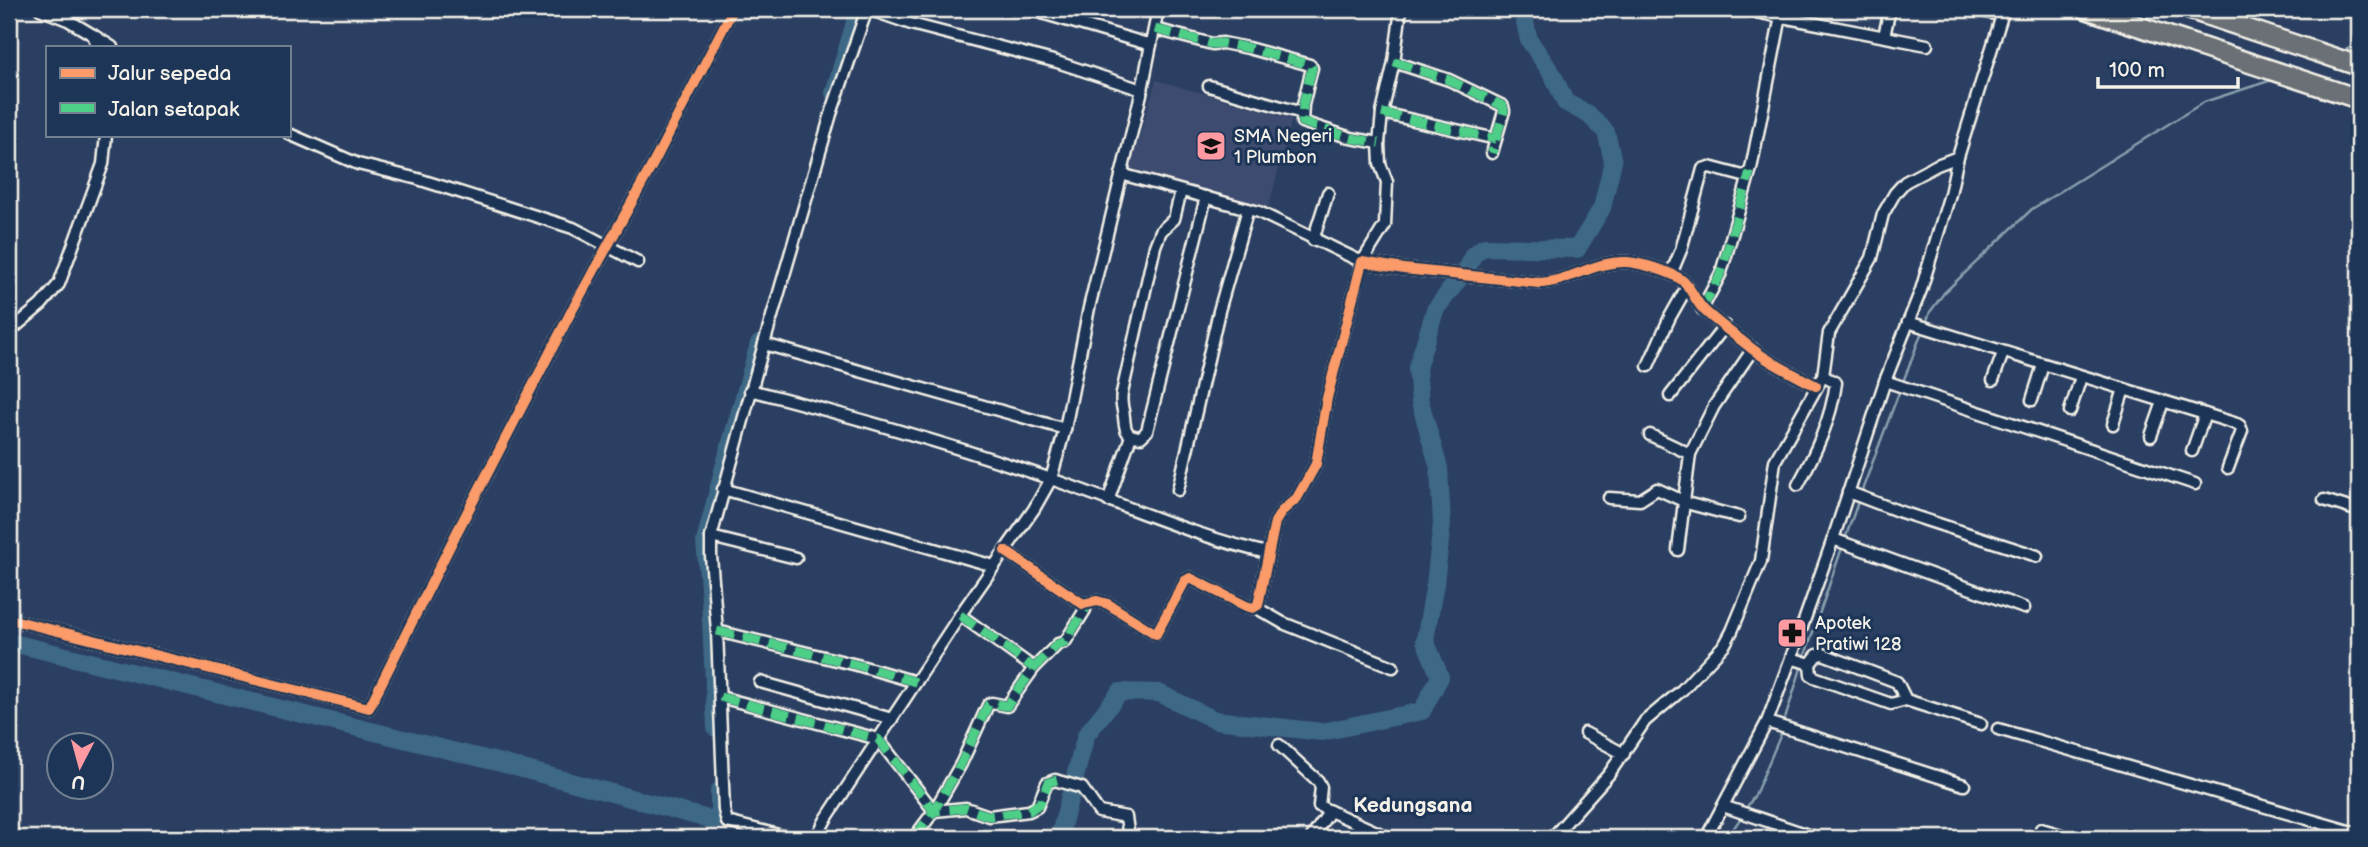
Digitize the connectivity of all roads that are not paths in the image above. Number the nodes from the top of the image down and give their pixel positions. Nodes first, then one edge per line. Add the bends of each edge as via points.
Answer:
1 (40, 9) edge
2 (733, 9) edge
3 (868, 9) edge
4 (1028, 9) edge
5 (1158, 9) edge
6 (1401, 9) edge
7 (1740, 9) edge
8 (1890, 9) edge
9 (1969, 9) edge
10 (2086, 9) edge
11 (2188, 9) edge
12 (2003, 12) edge
13 (1781, 16) junction
14 (1155, 29) junction
15 (1884, 36) junction
16 (96, 44) edge
17 (1152, 45) junction
18 (1927, 45) dead end
19 (1394, 62) junction
20 (2359, 66) edge
21 (1209, 86) dead end
22 (1142, 90) junction
23 (2359, 99) edge
24 (1301, 113) junction
25 (1382, 113) junction
26 (290, 134) edge
27 (106, 136) edge
28 (1496, 139) junction
29 (1379, 143) junction
30 (1492, 153) dead end
31 (1958, 157) junction
32 (1750, 172) junction
33 (1121, 174) junction
34 (1181, 191) junction
35 (1328, 192) dead end
36 (1206, 197) junction
37 (1248, 209) junction
38 (1313, 240) junction
39 (607, 246) junction
40 (638, 262) dead end
41 (1362, 262) junction
42 (1671, 274) junction
43 (1687, 287) junction
44 (1702, 309) junction
45 (1911, 323) junction
46 (1725, 326) junction
47 (9, 332) edge
48 (764, 344) junction
49 (1752, 349) junction
50 (2003, 353) junction
51 (2043, 365) junction
52 (1648, 366) dead end
53 (1822, 376) junction
54 (2081, 376) junction
55 (1993, 380) dead end
56 (1889, 383) junction
57 (1816, 386) junction
58 (2124, 389) junction
59 (750, 390) junction
60 (1670, 396) dead end
61 (2032, 400) dead end
62 (2163, 402) junction
63 (2070, 411) dead end
64 (2205, 414) junction
65 (2113, 424) dead end
66 (1065, 429) junction
67 (1650, 435) dead end
68 (1131, 436) junction
69 (2151, 436) dead end
70 (2192, 451) dead end
71 (1690, 454) junction
72 (2228, 468) dead end
73 (1051, 479) junction
74 (2195, 484) dead end
75 (1798, 485) dead end
76 (723, 489) junction
77 (1178, 490) dead end
78 (1857, 496) junction
79 (1609, 498) dead end
80 (2324, 500) dead end
81 (1108, 501) junction
82 (1683, 502) junction
83 (2359, 510) edge
84 (1739, 517) dead end
85 (711, 537) junction
86 (1841, 542) junction
87 (1678, 550) dead end
88 (1005, 551) junction
89 (1267, 553) junction
90 (2037, 556) dead end
91 (796, 558) dead end
92 (994, 566) junction
93 (1083, 604) junction
94 (1255, 607) junction
95 (2024, 608) dead end
96 (960, 615) junction
97 (9, 619) edge
98 (717, 631) junction
99 (1801, 661) junction
100 (1393, 667) dead end
101 (1034, 668) junction
102 (916, 681) junction
103 (760, 682) dead end
104 (720, 697) junction
105 (1906, 700) junction
106 (892, 719) junction
107 (1767, 722) junction
108 (1981, 724) dead end
109 (1998, 729) dead end
110 (1585, 733) dead end
111 (878, 739) junction
112 (1279, 745) dead end
113 (1624, 754) junction
114 (1964, 785) dead end
115 (1723, 806) junction
116 (934, 811) junction
117 (1330, 811) junction
118 (2046, 833) edge
119 (2359, 834) edge
120 (790, 838) edge
121 (816, 838) edge
122 (914, 838) edge
123 (1129, 838) edge
124 (1311, 838) edge
125 (1390, 838) edge
126 (1552, 838) edge
127 (1706, 838) edge
128 (1817, 838) edge
129 (2072, 838) edge

1 - 16 street via 68,20
2 - 39 street
3 - 22 street
3 - 48 street via 831,114
4 - 17 street
5 - 14 street
6 - 19 street
7 - 13 street
8 - 15 street
9 - 12 street
10 - 23 highway
11 - 20 highway
12 - 31 street
13 - 15 street
13 - 32 street
14 - 17 street
14 - 24 street via 1310,65
15 - 18 street
17 - 22 street
19 - 25 street
19 - 28 street via 1449,80 1503,106
21 - 24 street
22 - 33 street
24 - 29 street via 1303,122
25 - 28 street
25 - 29 street
26 - 39 street via 358,164 573,228
27 - 47 street via 103,164 59,284
28 - 30 street
29 - 41 street via 1387,184 1385,225
31 - 45 street
31 - 53 street via 1909,179 1889,202 1872,258 1829,332
32 - 42 street via 1743,176 1703,169
32 - 44 street via 1721,273
33 - 34 street
33 - 66 street
34 - 36 street
34 - 68 street via 1176,216 1161,231 1155,246 1122,393 1125,430
35 - 38 street
36 - 37 street
36 - 68 street via 1147,430 1141,437
37 - 38 street
37 - 77 street
38 - 41 street
39 - 40 street
39 - 97 street via 369,708
41 - 42 street via 1527,282 1549,282 1598,265 1626,262
41 - 89 street via 1326,398 1316,464 1297,498 1275,522
42 - 43 street
43 - 44 street
43 - 52 street
44 - 46 street
45 - 50 street
45 - 56 street
46 - 49 street
46 - 60 street
48 - 59 street
48 - 66 street
49 - 57 street
49 - 71 street via 1714,406
50 - 51 street
50 - 55 street
51 - 54 street
51 - 61 street
53 - 57 street
53 - 75 street via 1836,383 1830,412
54 - 58 street
54 - 63 street
56 - 74 street
56 - 78 street
57 - 113 street via 1775,461 1761,561 1732,631 1688,683 1645,721
58 - 62 street
58 - 65 street
59 - 73 street
59 - 76 street
62 - 64 street
62 - 69 street
64 - 70 street
64 - 72 street via 2242,428
66 - 73 street
67 - 71 street
68 - 81 street
71 - 82 street
73 - 81 street
73 - 88 street
76 - 85 street
76 - 92 street
78 - 86 street
78 - 90 street
79 - 82 street via 1640,500 1656,489
80 - 83 street
81 - 89 street
82 - 84 street
82 - 87 street
85 - 91 street
85 - 98 street
86 - 95 street
86 - 99 street
88 - 92 street
88 - 93 street
89 - 94 street
92 - 96 street
93 - 94 street via 1108,604 1156,634 1190,578
93 - 101 street via 1065,642
94 - 100 street via 1283,624
96 - 101 street
96 - 102 street
98 - 102 street
98 - 104 street
99 - 105 street via 1814,677 1892,704
99 - 105 street via 1821,654 1884,676 1900,685
99 - 107 street
101 - 116 street via 1007,706 988,705
102 - 106 street
103 - 106 street
104 - 111 street
104 - 120 street via 725,820
105 - 108 street
106 - 111 street
107 - 114 street
107 - 115 street
109 - 119 street
110 - 113 street
111 - 116 street
111 - 121 street
112 - 117 street via 1318,781 1319,806
113 - 126 street
115 - 127 street
115 - 128 street
116 - 122 street
116 - 123 street via 966,808 989,816 1029,811 1040,803 1049,782 1058,780 1084,790 1099,813 1126,817
117 - 124 street
117 - 125 street
118 - 129 street

